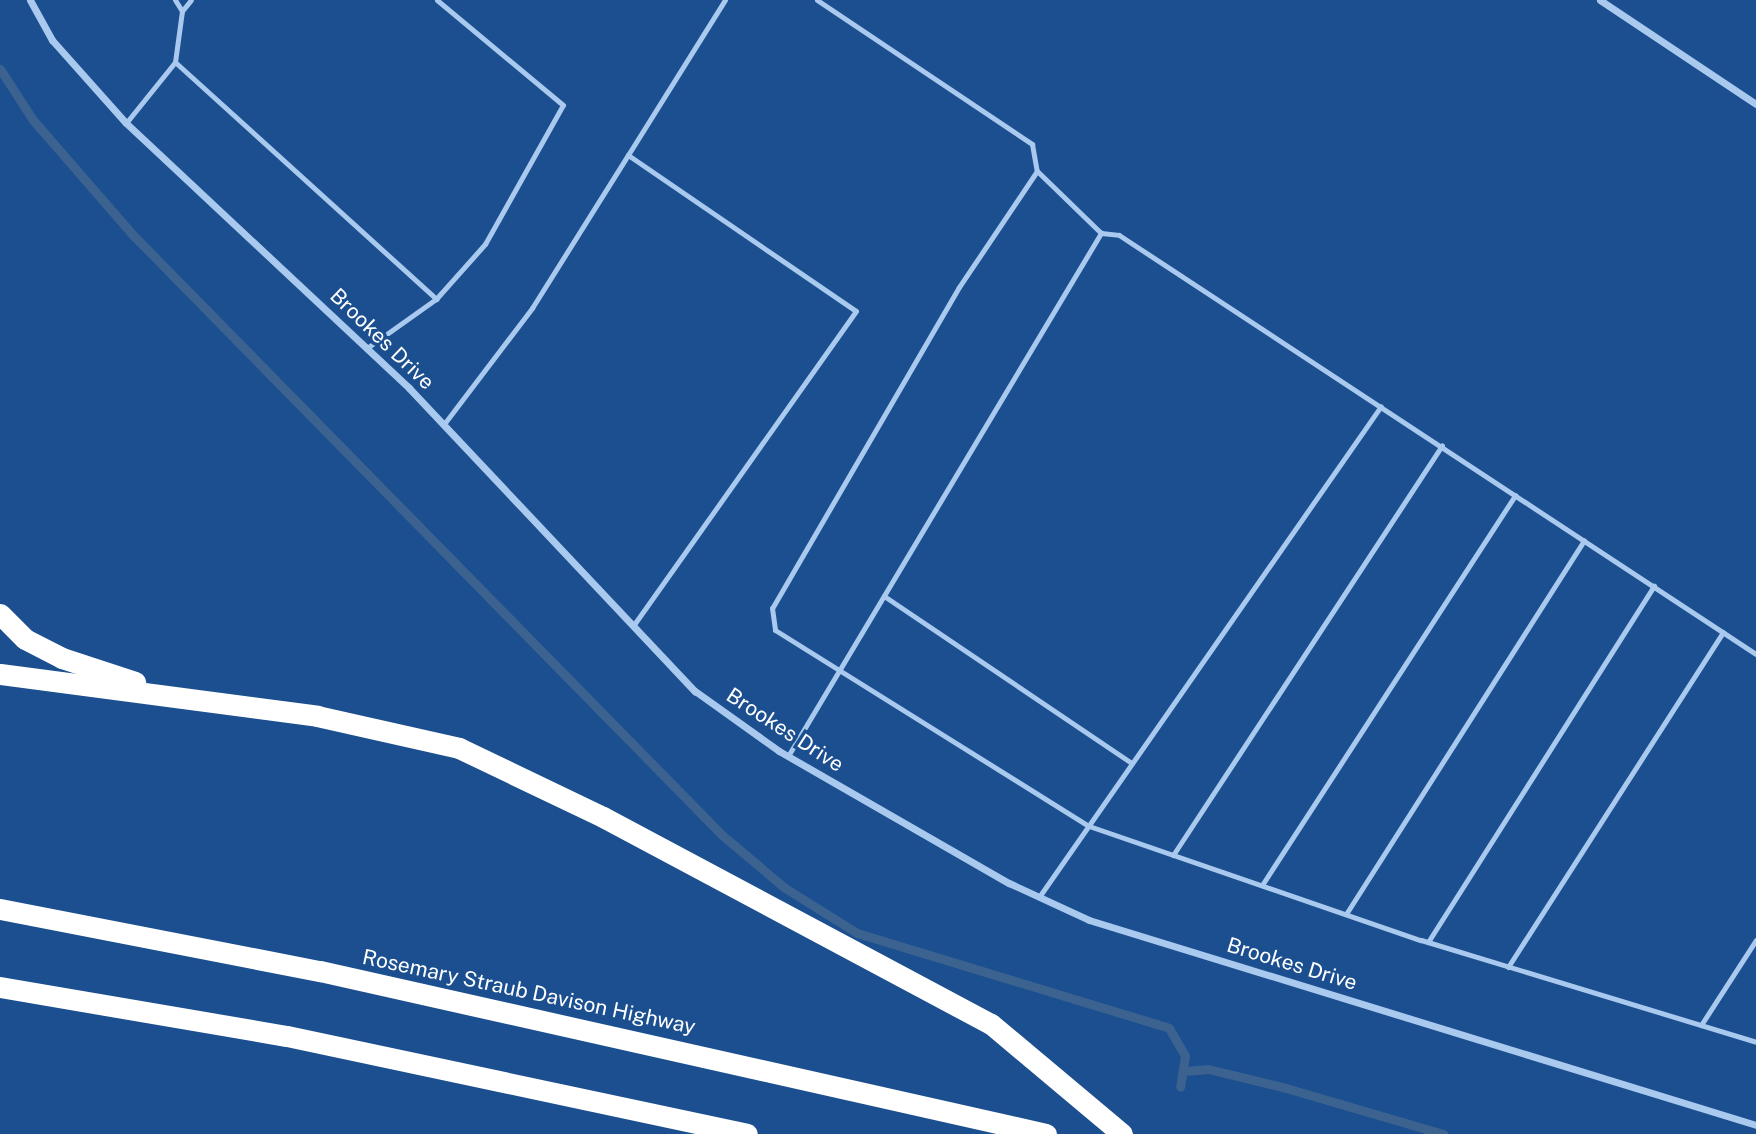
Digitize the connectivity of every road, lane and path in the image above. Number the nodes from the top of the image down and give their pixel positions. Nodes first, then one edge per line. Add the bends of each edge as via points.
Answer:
1 (30, 0) edge
2 (175, 0) edge
3 (191, 0) edge
4 (437, 0) edge
5 (725, 0) edge
6 (817, 0) edge
7 (1600, 0) edge
8 (182, 11) junction
9 (175, 62) junction
10 (1756, 104) edge
11 (126, 123) junction
12 (628, 155) junction
13 (1037, 171) junction
14 (1101, 233) junction
15 (436, 299) junction
16 (366, 348) junction
17 (1381, 406) junction
18 (444, 424) junction
19 (1442, 446) junction
20 (1515, 495) junction
21 (1584, 540) junction
22 (1654, 586) junction
23 (884, 596) junction
24 (0, 614) edge
25 (633, 626) junction
26 (1723, 632) junction
27 (1756, 654) edge
28 (839, 672) junction
29 (0, 674) edge
30 (184, 698) junction
31 (788, 756) junction
32 (1132, 763) junction
33 (1089, 825) junction
34 (1173, 855) junction
35 (1262, 886) junction
36 (1040, 897) junction
37 (0, 908) edge
38 (1346, 914) junction
39 (1756, 940) edge
40 (1428, 942) junction
41 (1508, 967) junction
42 (0, 987) edge
43 (1701, 1025) junction
44 (1756, 1042) edge
45 (1756, 1125) edge
46 (747, 1134) edge
47 (1046, 1134) edge
48 (1122, 1134) edge

1 - 11 street, Brookes Drive via 52,40
2 - 8 lane
3 - 8 lane
4 - 15 lane via 564,104 485,244
5 - 12 lane
6 - 13 lane via 1032,144
7 - 10 street
8 - 9 lane
9 - 11 lane
9 - 15 lane
11 - 16 street, Brookes Drive
12 - 18 lane via 533,307
12 - 25 lane via 856,311
13 - 14 lane
13 - 28 lane via 959,288 772,608 775,629
14 - 17 lane via 1119,235
14 - 23 lane
15 - 16 lane
16 - 18 street, Brookes Drive
17 - 19 lane
17 - 32 lane
18 - 25 street, Brookes Drive
19 - 20 lane
19 - 34 lane
20 - 21 lane
20 - 35 lane
21 - 22 lane
21 - 38 lane
22 - 26 lane
22 - 40 lane
23 - 28 lane
23 - 32 lane
24 - 30 highway via 25,639 62,658
25 - 31 street, Brookes Drive via 695,691
26 - 27 lane
26 - 41 lane
28 - 31 lane
28 - 33 lane
29 - 30 highway
30 - 48 highway via 317,716 459,748 603,817 991,1024
31 - 36 street, Brookes Drive
32 - 33 lane
33 - 34 lane
33 - 36 lane
34 - 35 lane
35 - 38 lane
36 - 45 street, Brookes Drive via 1089,920
37 - 47 highway, Rosemary Straub Davison Highway via 360,980
38 - 40 lane
39 - 43 lane
40 - 41 lane
41 - 43 lane
42 - 46 highway via 287,1036
43 - 44 lane

